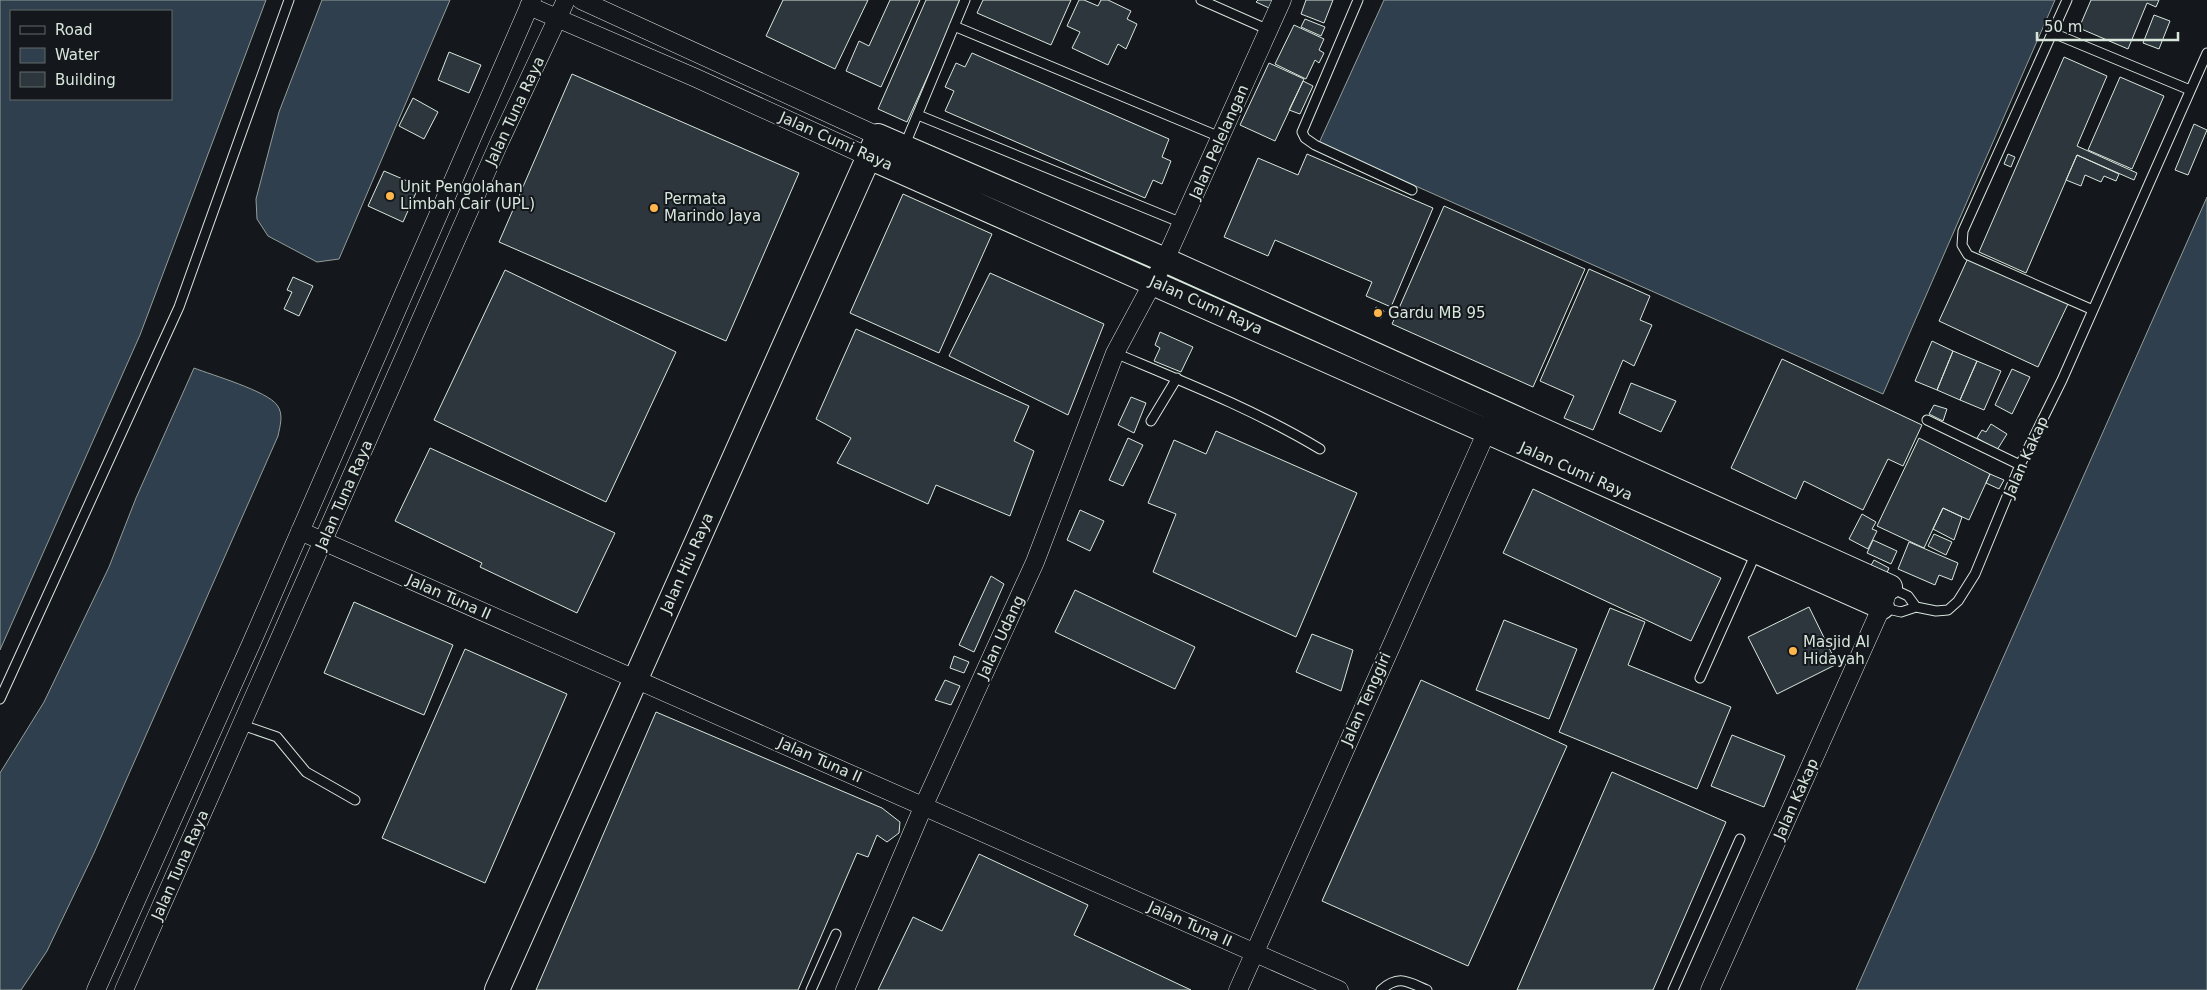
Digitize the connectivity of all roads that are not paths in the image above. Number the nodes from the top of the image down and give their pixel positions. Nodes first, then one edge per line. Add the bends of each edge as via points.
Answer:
1 (289, 0) edge
2 (566, 0) edge
3 (581, 0) edge
4 (965, 0) edge
5 (1201, 0) edge
6 (1282, 0) edge
7 (1358, 0) edge
8 (2068, 0) edge
9 (530, 3) edge
10 (558, 19) junction
11 (954, 26) junction
12 (1269, 30) junction
13 (2053, 33) junction
14 (678, 44) junction
15 (2207, 52) edge
16 (668, 66) junction
17 (2190, 90) junction
18 (918, 115) junction
19 (474, 132) junction
20 (1220, 137) junction
21 (499, 142) junction
22 (874, 146) junction
23 (904, 147) junction
24 (993, 186) junction
25 (1412, 190) dead end
26 (984, 208) junction
27 (1058, 214) junction
28 (1182, 223) junction
29 (1050, 237) junction
30 (1165, 260) junction
31 (1154, 282) junction
32 (2093, 310) junction
33 (391, 322) junction
34 (1306, 323) junction
35 (416, 332) junction
36 (1296, 345) junction
37 (1115, 353) junction
38 (1177, 378) junction
39 (1492, 420) junction
40 (1927, 420) dead end
41 (1151, 421) dead end
42 (1320, 449) dead end
43 (2020, 465) junction
44 (300, 531) junction
45 (323, 541) junction
46 (1761, 542) junction
47 (1886, 597) junction
48 (1916, 607) junction
49 (1700, 678) dead end
50 (636, 679) junction
51 (0, 699) edge
52 (242, 725) junction
53 (355, 800) dead end
54 (924, 805) junction
55 (174, 817) junction
56 (196, 828) junction
57 (1740, 839) dead end
58 (836, 934) dead end
59 (1254, 952) junction
60 (1241, 989) edge
61 (96, 990) edge
62 (124, 990) edge
63 (497, 990) edge
64 (811, 990) edge
65 (844, 990) edge
66 (1339, 990) edge
67 (1381, 990) edge
68 (1427, 990) edge
69 (1673, 990) edge
70 (1710, 990) edge

1 - 51 lane via 179,307
2 - 10 street, Jalan Tuna Raya
3 - 14 street, Jalan Cumi Raya
4 - 11 lane
5 - 12 lane
6 - 12 street, Jalan Pelelangan
7 - 25 lane via 1302,132 1315,145
8 - 13 lane
9 - 10 street, Jalan Cumi Raya
9 - 19 street, Jalan Tuna Raya
10 - 16 street, Jalan Cumi Raya
10 - 21 street, Jalan Tuna Raya
11 - 18 lane
11 - 20 lane
12 - 20 street, Jalan Pelelangan
13 - 17 lane
13 - 32 lane via 1963,231 1962,245 1968,255
14 - 16 street
14 - 22 street, Jalan Cumi Raya
15 - 17 lane, Jalan Kakap
16 - 22 street, Jalan Cumi Raya
17 - 32 lane, Jalan Kakap
18 - 23 lane
18 - 28 lane
19 - 21 street
19 - 33 street, Jalan Tuna Raya
20 - 28 street, Jalan Pelelangan
21 - 35 street, Jalan Tuna Raya
22 - 23 street, Jalan Cumi Raya
22 - 26 street, Jalan Cumi Raya
22 - 50 street, Jalan Hiu Raya
23 - 24 street, Jalan Cumi Raya
24 - 26 street via 1003,198 1002,203 996,209
24 - 27 street, Jalan Cumi Raya
26 - 29 street, Jalan Cumi Raya
27 - 29 street via 1048,215 1043,221 1043,230
27 - 30 street, Jalan Cumi Raya
28 - 30 street, Jalan Pelelangan
29 - 31 street, Jalan Cumi Raya
30 - 31 street, Jalan Pelelangan
30 - 34 street, Jalan Cumi Raya
31 - 36 street, Jalan Cumi Raya
31 - 37 street, Jalan Udang
32 - 43 lane, Jalan Kakap
33 - 35 street
33 - 44 street, Jalan Tuna Raya
34 - 36 street
34 - 39 street, Jalan Cumi Raya
35 - 45 street, Jalan Tuna Raya
36 - 39 street, Jalan Cumi Raya
37 - 38 lane
37 - 54 street, Jalan Udang via 1035,562
38 - 41 lane
38 - 42 lane
39 - 46 street, Jalan Cumi Raya
39 - 59 street, Jalan Tenggiri
40 - 43 lane
43 - 48 lane, Jalan Kakap via 1976,574 1958,601 1948,610
44 - 45 street, Jalan Tuna II
44 - 55 street, Jalan Tuna Raya
45 - 50 street, Jalan Tuna II
45 - 52 street, Jalan Tuna Raya
46 - 47 street, Jalan Cumi Raya
46 - 49 lane
47 - 48 lane via 1908,596
47 - 48 lane, Jalan Kakap via 1901,612
47 - 70 street, Jalan Kakap
50 - 54 street, Jalan Tuna II
50 - 63 street, Jalan Hiu Raya
52 - 53 lane via 277,738 306,772
52 - 56 street, Jalan Tuna Raya
54 - 59 street, Jalan Tuna II
54 - 65 street, Jalan Udang
55 - 56 street
55 - 61 street, Jalan Tuna Raya
56 - 62 street, Jalan Tuna Raya
57 - 69 lane
58 - 64 lane
59 - 60 street, Jalan Tenggiri
59 - 66 street, Jalan Tuna II
67 - 68 lane via 1394,981 1404,980

